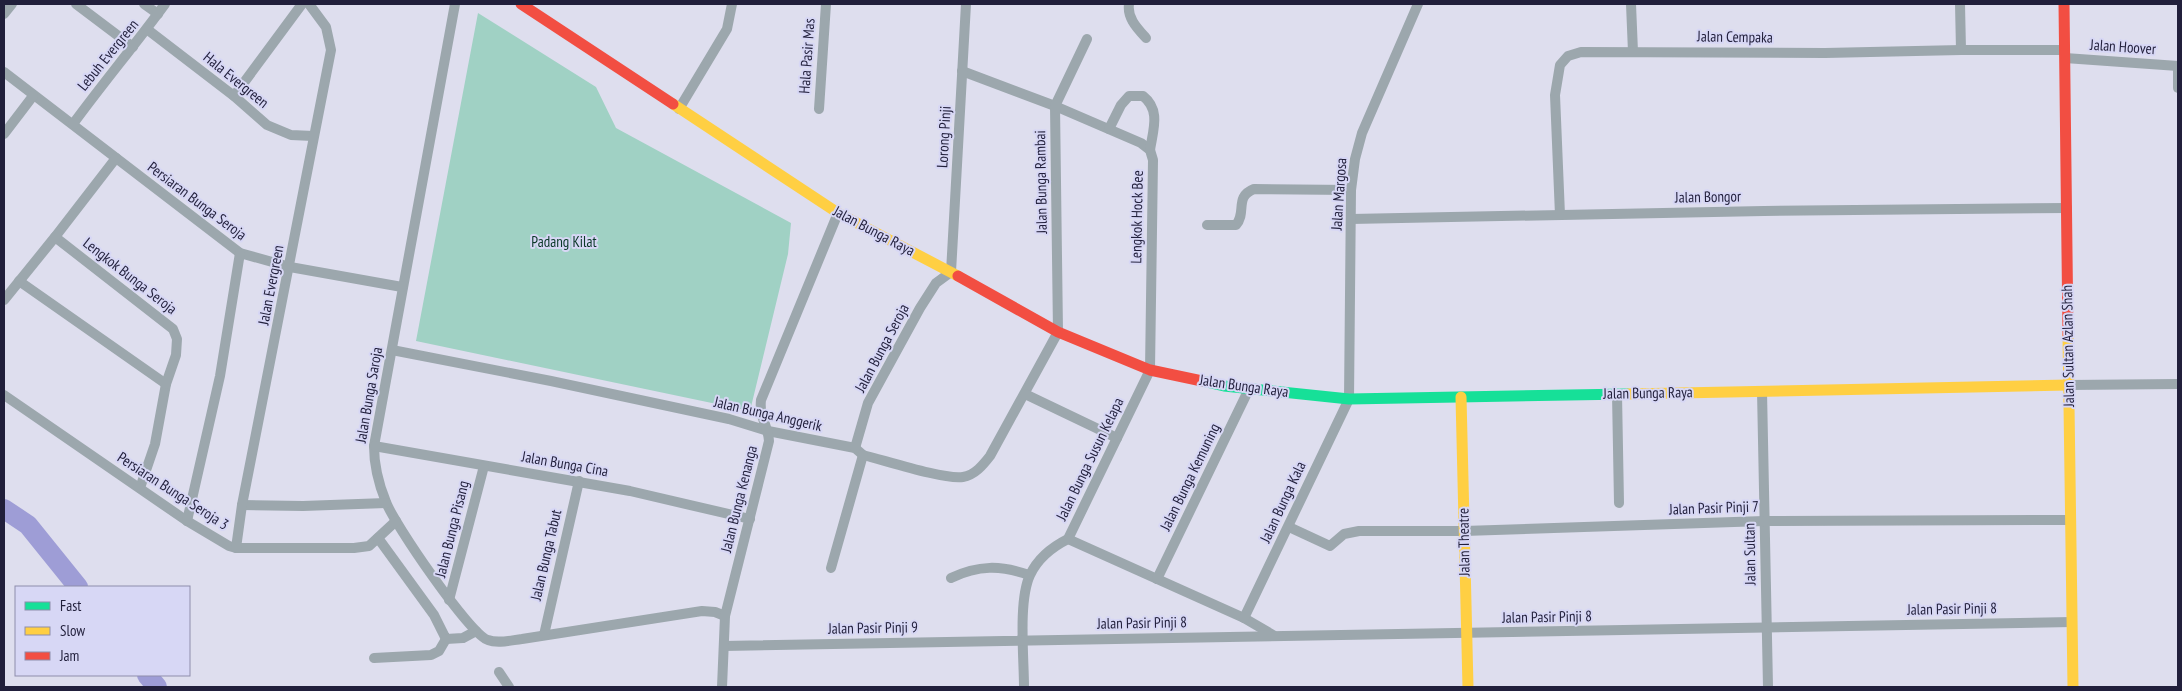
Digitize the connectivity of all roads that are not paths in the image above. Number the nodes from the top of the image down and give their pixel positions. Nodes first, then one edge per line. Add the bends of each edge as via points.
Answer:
1 (12, 4) edge
2 (76, 4) edge
3 (144, 4) edge
4 (165, 4) edge
5 (302, 4) edge
6 (309, 4) edge
7 (455, 4) edge
8 (520, 4) edge
9 (732, 4) edge
10 (826, 4) edge
11 (966, 4) edge
12 (1129, 4) edge
13 (1418, 4) edge
14 (1631, 4) edge
15 (1960, 4) edge
16 (2064, 4) edge
17 (4, 14) edge
18 (158, 14) junction
19 (148, 30) junction
20 (1087, 38) dead end
21 (1146, 38) dead end
22 (133, 47) junction
23 (1962, 50) junction
24 (1633, 52) junction
25 (2065, 54) junction
26 (2178, 66) edge
27 (962, 71) junction
28 (4, 72) edge
29 (2178, 88) edge
30 (33, 96) junction
31 (234, 96) junction
32 (1055, 106) junction
33 (679, 109) junction
34 (819, 110) dead end
35 (73, 124) junction
36 (1109, 129) junction
37 (4, 134) edge
38 (313, 136) junction
39 (1150, 150) junction
40 (116, 158) junction
41 (1351, 190) junction
42 (2067, 208) junction
43 (838, 213) junction
44 (1560, 215) junction
45 (1350, 219) junction
46 (1207, 225) dead end
47 (56, 238) junction
48 (240, 253) junction
49 (290, 267) junction
50 (951, 272) junction
51 (19, 281) junction
52 (402, 287) junction
53 (4, 300) edge
54 (1058, 332) junction
55 (392, 350) junction
56 (1150, 370) junction
57 (166, 384) junction
58 (2178, 384) edge
59 (2068, 385) junction
60 (1249, 389) junction
61 (1762, 391) junction
62 (1026, 394) junction
63 (1617, 394) junction
64 (4, 395) edge
65 (1461, 397) junction
66 (1349, 399) junction
67 (768, 431) junction
68 (1117, 438) junction
69 (374, 446) junction
70 (859, 452) junction
71 (484, 466) junction
72 (578, 481) junction
73 (140, 488) junction
74 (386, 503) junction
75 (1619, 503) dead end
76 (242, 505) junction
77 (396, 520) junction
78 (750, 520) junction
79 (2070, 520) junction
80 (188, 521) junction
81 (1764, 521) junction
82 (1289, 527) junction
83 (1464, 531) junction
84 (378, 538) junction
85 (1068, 539) junction
86 (236, 548) junction
87 (832, 568) dead end
88 (1029, 575) junction
89 (951, 578) dead end
90 (1157, 579) junction
91 (449, 600) junction
92 (725, 616) junction
93 (1244, 618) junction
94 (2072, 622) junction
95 (1767, 628) junction
96 (476, 631) junction
97 (1466, 633) junction
98 (544, 635) junction
99 (1274, 636) junction
100 (446, 638) junction
101 (1023, 640) junction
102 (724, 646) junction
103 (374, 658) dead end
104 (499, 672) dead end
105 (509, 687) edge
106 (722, 687) edge
107 (1024, 687) edge
108 (1468, 687) edge
109 (1768, 687) edge
110 (2073, 687) edge

1 - 17 street
2 - 22 street
3 - 18 street
4 - 18 street, Lebuh Evergreen
5 - 31 street
6 - 38 street, Jalan Evergreen via 326,27 331,50
7 - 52 street, Jalan Bunga Saroja
8 - 33 main road, Jalan Bunga Raya
9 - 33 street via 727,29
10 - 34 street, Hala Pasir Mas
11 - 27 street, Lorong Pinji
12 - 21 street via 1134,24
13 - 41 street, Jalan Margosa via 1362,133
14 - 24 street
15 - 23 street
16 - 25 main road, Jalan Sultan Azlan Shah
18 - 19 street, Lebuh Evergreen
19 - 22 street, Lebuh Evergreen
19 - 31 street, Hala Evergreen
20 - 32 street, Jalan Bunga Rambai
22 - 35 street, Lebuh Evergreen
23 - 24 street, Jalan Cempaka
23 - 25 street, Jalan Cempaka
24 - 44 street, Jalan Cempaka via 1581,52 1568,56 1560,66 1555,95
25 - 26 street, Jalan Hoover
25 - 42 main road, Jalan Sultan Azlan Shah
26 - 29 street
27 - 32 street, Lengkok Hock Bee
27 - 50 street, Lorong Pinji
28 - 30 street, Persiaran Bunga Seroja
30 - 35 street, Persiaran Bunga Seroja
30 - 37 street
31 - 38 street, Hala Evergreen via 267,125 291,135
32 - 36 street, Lengkok Hock Bee
32 - 54 street, Jalan Bunga Rambai
33 - 43 main road, Jalan Bunga Raya
35 - 40 street, Persiaran Bunga Seroja
36 - 39 street, Lengkok Hock Bee
36 - 39 street via 1121,104 1129,96 1143,96 1153,106
38 - 49 street, Jalan Evergreen
39 - 56 street, Lengkok Hock Bee via 1153,160
40 - 47 street
40 - 48 street, Persiaran Bunga Seroja
41 - 45 street, Jalan Margosa
41 - 46 street via 1254,189 1242,198 1240,221 1236,225
42 - 44 street, Jalan Bongor
42 - 59 main road, Jalan Sultan Azlan Shah
43 - 50 main road, Jalan Bunga Raya
43 - 67 street, Jalan Bunga Kenanga via 761,400 759,412
44 - 45 street, Jalan Bongor
45 - 66 street, Jalan Margosa
47 - 51 street
47 - 57 street, Lengkok Bunga Seroja via 173,328 177,339 176,355
48 - 49 street, Persiaran Bunga Seroja
48 - 80 street via 220,376
49 - 52 street, Persiaran Bunga Seroja
49 - 76 street, Jalan Evergreen
50 - 54 main road, Jalan Bunga Raya
50 - 70 street, Jalan Bunga Seroja via 936,283 920,308 868,404
51 - 53 street
51 - 57 street
52 - 55 street, Jalan Bunga Saroja
54 - 56 main road, Jalan Bunga Raya
54 - 62 street, Jalan Bunga Anggerik
55 - 67 street, Jalan Bunga Anggerik via 643,400
55 - 69 street, Jalan Bunga Saroja
56 - 60 main road, Jalan Bunga Raya
56 - 68 street, Jalan Bunga Susun Kelapa
57 - 73 street, Lengkok Bunga Seroja via 155,444
58 - 59 street
59 - 61 main road, Jalan Bunga Raya
59 - 79 main road, Jalan Sultan Azlan Shah
60 - 66 main road, Jalan Bunga Raya
60 - 90 street, Jalan Bunga Kemuning
61 - 63 main road, Jalan Bunga Raya
61 - 81 street, Jalan Sultan
62 - 68 street
62 - 70 street, Jalan Bunga Anggerik via 990,456 978,471 962,477 946,476
63 - 65 main road, Jalan Bunga Raya
63 - 75 street
64 - 73 street, Persiaran Bunga Seroja 3
65 - 66 main road, Jalan Bunga Raya
65 - 83 main road, Jalan Theatre
66 - 82 street, Jalan Bunga Kala
67 - 70 street, Jalan Bunga Anggerik
67 - 78 street, Jalan Bunga Kenanga via 769,441
68 - 85 street, Jalan Bunga Susun Kelapa
69 - 71 street, Jalan Bunga Cina
69 - 74 street, Jalan Bunga Saroja
70 - 87 street, Jalan Bunga Seroja
71 - 72 street, Jalan Bunga Cina
71 - 91 street, Jalan Bunga Pisang
72 - 78 street, Jalan Bunga Cina
72 - 98 street, Jalan Bunga Tabut
73 - 80 street, Persiaran Bunga Seroja 3
74 - 76 street
74 - 77 street, Jalan Bunga Saroja
76 - 86 street, Jalan Evergreen
77 - 84 street, Persiaran Bunga Seroja 3
77 - 91 street, Jalan Bunga Saroja
78 - 92 street, Jalan Bunga Kenanga
79 - 81 street, Jalan Pasir Pinji 7
79 - 94 main road, Jalan Sultan Azlan Shah
80 - 86 street, Persiaran Bunga Seroja 3
81 - 83 street, Jalan Pasir Pinji 7
81 - 95 street, Jalan Sultan
82 - 83 street, Jalan Pasir Pinji 7 via 1330,546 1344,534 1359,531
82 - 93 street, Jalan Bunga Kala
83 - 97 main road, Jalan Theatre
84 - 86 street, Persiaran Bunga Seroja 3 via 369,546 354,548
84 - 100 street via 434,615
85 - 88 street, Jalan Bunga Susun Kelapa via 1054,546
85 - 90 street
88 - 89 street via 1006,568 981,567
88 - 101 street via 1024,594
90 - 93 street
91 - 96 street, Jalan Bunga Saroja
92 - 98 street, Jalan Bunga Saroja via 702,611
92 - 102 street, Jalan Bunga Kenanga
93 - 99 street
94 - 95 street, Jalan Pasir Pinji 8
94 - 110 main road, Jalan Sultan Azlan Shah
95 - 97 street, Jalan Pasir Pinji 8
95 - 109 street, Jalan Sultan
96 - 98 street, Jalan Bunga Saroja via 487,640 502,641
96 - 100 street via 463,638
97 - 99 street, Jalan Pasir Pinji 8
97 - 108 main road, Jalan Theatre
99 - 101 street, Jalan Pasir Pinji 8
100 - 103 street via 439,651 430,655
101 - 102 street, Jalan Pasir Pinji 9
101 - 107 street
102 - 106 street, Jalan Bunga Kenanga
104 - 105 street

